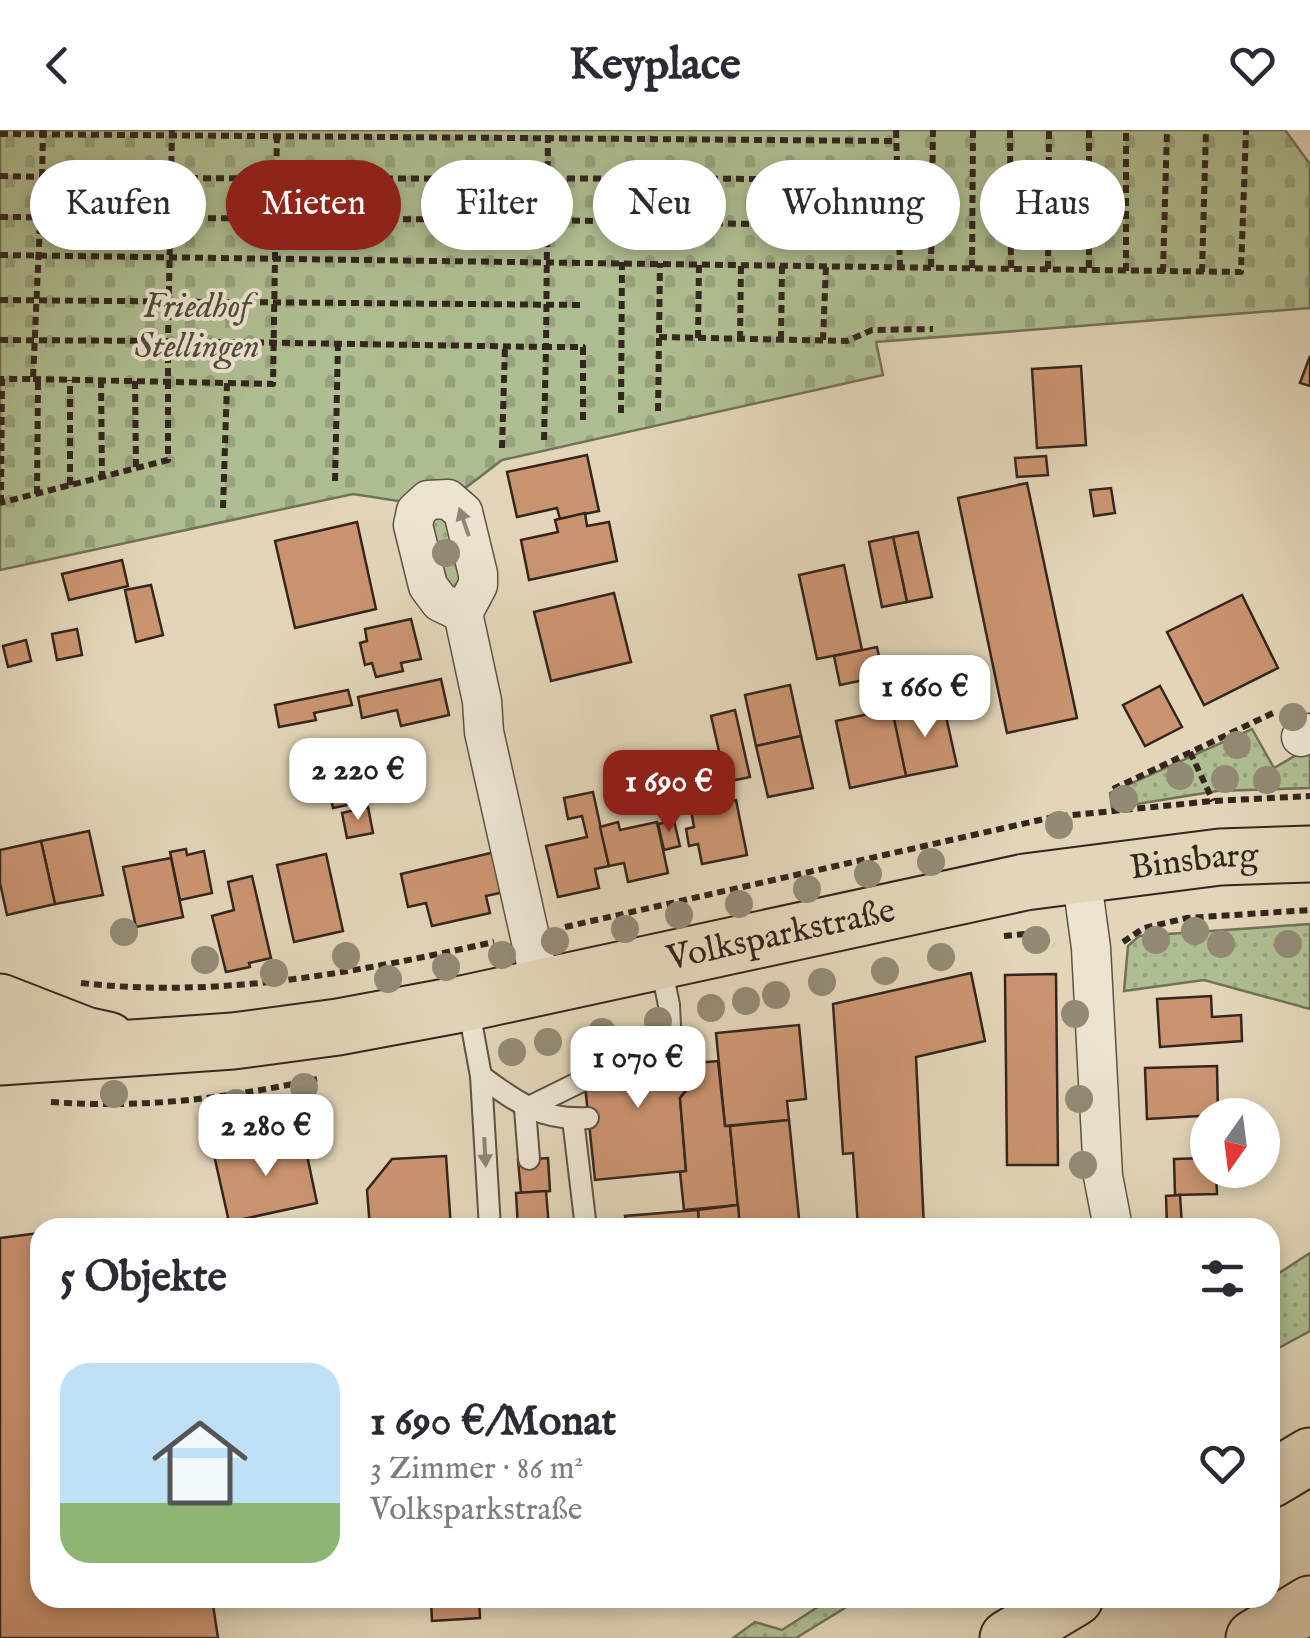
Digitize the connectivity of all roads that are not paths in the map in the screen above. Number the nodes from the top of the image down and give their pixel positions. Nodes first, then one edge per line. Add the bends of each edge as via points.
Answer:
1 (462, 614) dead end
2 (1310, 854) edge
3 (1081, 874) junction
4 (660, 961) junction
5 (541, 986) junction
6 (0, 1002) edge
7 (467, 1003) junction
8 (131, 1046) junction
9 (671, 1048) dead end
10 (0, 1056) edge
11 (481, 1076) junction
12 (584, 1080) dead end
13 (525, 1109) junction
14 (529, 1160) dead end
15 (489, 1218) edge
16 (586, 1218) edge
17 (1111, 1218) edge
18 (1310, 1456) edge
19 (1280, 1474) edge
20 (1310, 1604) edge
21 (1058, 1608) edge
22 (1008, 1638) edge
23 (1254, 1638) edge

1 - 5 street
2 - 3 main road, Binsbarg
3 - 4 main road, Volksparkstraße
3 - 17 street
4 - 5 main road, Volksparkstraße
4 - 9 lane
5 - 7 main road, Volksparkstraße
6 - 8 main road, Volksparkstraße
7 - 8 main road, Volksparkstraße via 273,1036
7 - 11 lane
8 - 10 main road, Volksparkstraße
11 - 13 lane
11 -> 15 lane
12 - 13 lane
13 - 14 lane
13 - 16 lane via 580,1118
18 - 19 main road
20 - 23 main road
21 - 22 main road

